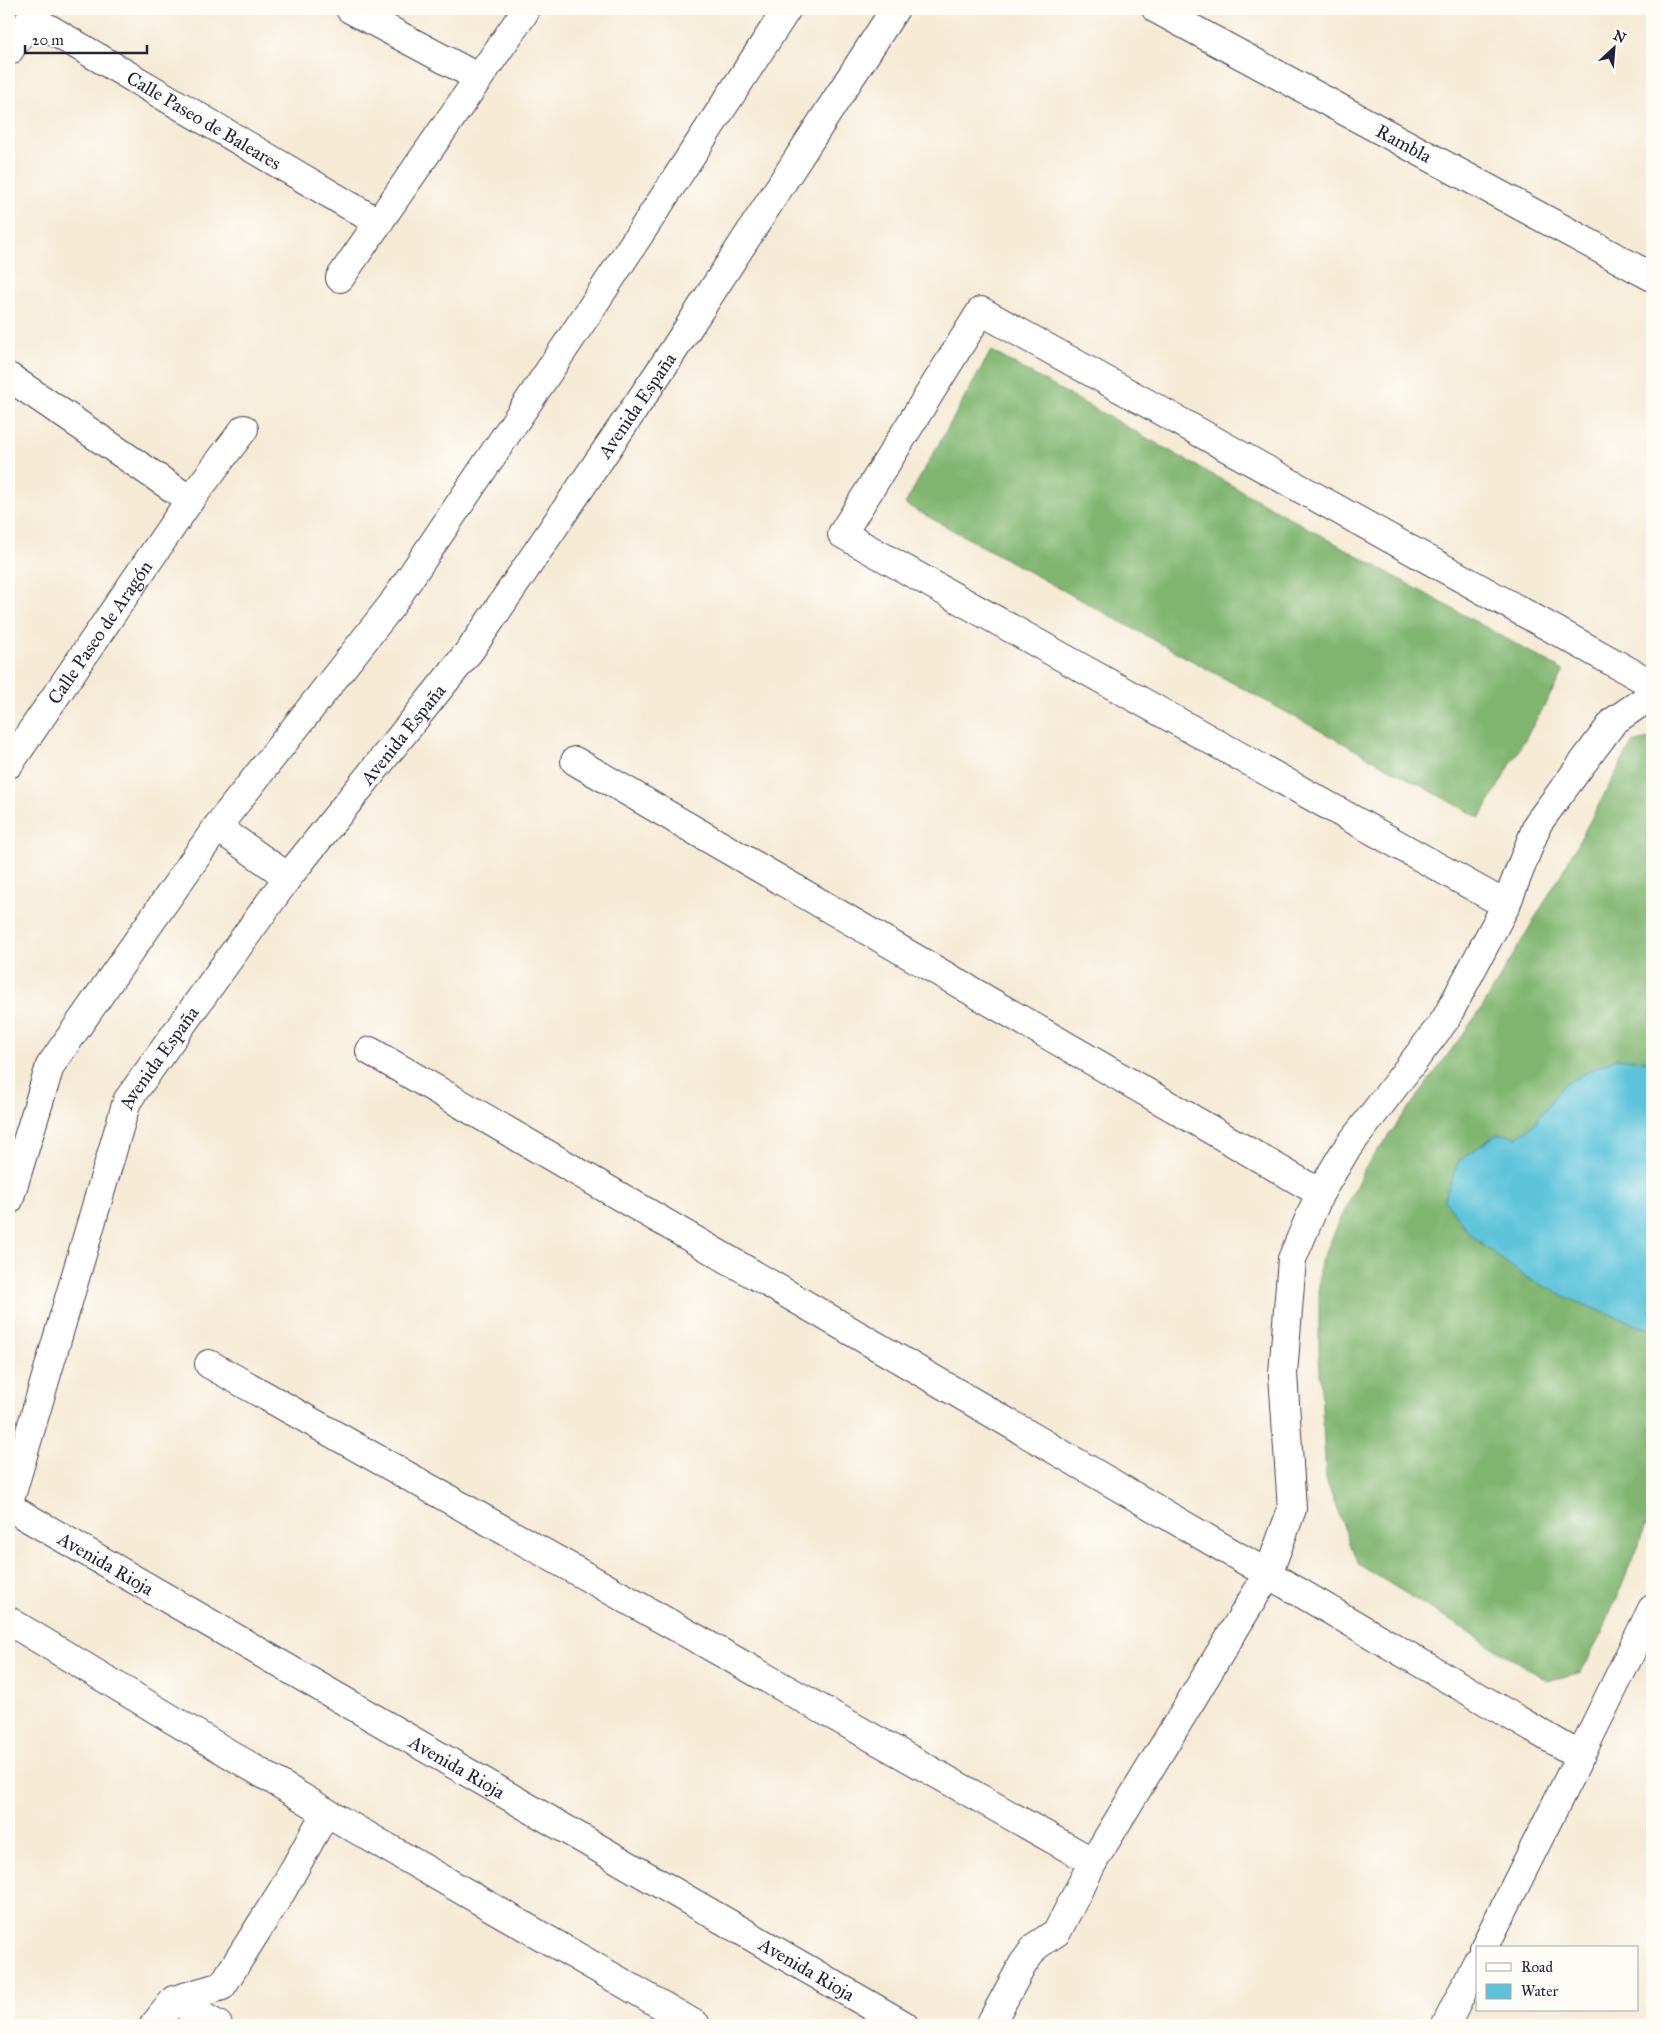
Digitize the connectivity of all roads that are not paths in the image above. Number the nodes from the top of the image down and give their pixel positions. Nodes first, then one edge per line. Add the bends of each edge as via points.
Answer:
1 (350, 9) edge
2 (786, 9) edge
3 (895, 9) edge
4 (1156, 9) edge
5 (524, 13) dead end
6 (34, 14) edge
7 (9, 51) edge
8 (479, 78) junction
9 (379, 223) junction
10 (1652, 277) edge
11 (340, 278) dead end
12 (9, 377) edge
13 (244, 429) dead end
14 (190, 500) junction
15 (1652, 684) edge
16 (1652, 695) edge
17 (575, 761) dead end
18 (9, 764) edge
19 (217, 828) junction
20 (288, 876) junction
21 (1506, 905) junction
22 (370, 1051) dead end
23 (1320, 1193) junction
24 (9, 1200) edge
25 (209, 1364) dead end
26 (9, 1503) edge
27 (9, 1507) edge
28 (1268, 1574) junction
29 (1652, 1609) edge
30 (9, 1621) edge
31 (1580, 1756) junction
32 (326, 1812) junction
33 (1093, 1862) junction
34 (1485, 1946) edge
35 (1476, 1964) edge
36 (174, 2000) junction
37 (154, 2025) edge
38 (218, 2025) edge
39 (696, 2025) edge
40 (904, 2025) edge
41 (990, 2025) edge
42 (1446, 2025) edge

1 - 8 street
2 - 19 street via 391,606
3 - 20 street, Avenida España via 666,362 471,649
4 - 10 street, Rambla
5 - 8 street
6 - 7 street, Calle Paseo de Baleares
6 - 9 street, Calle Paseo de Baleares
8 - 9 street
9 - 11 street
12 - 14 street
13 - 14 street, Calle Paseo de Aragón
14 - 18 street, Calle Paseo de Aragón
15 - 21 street via 981,311 842,534
16 - 21 street via 1614,721 1538,823
17 - 23 street
19 - 20 street
19 - 24 street via 50,1066
20 - 26 street, Avenida España via 127,1101
21 - 23 street via 1445,1020 1346,1152
22 - 28 street
23 - 28 street via 1292,1259 1283,1374 1292,1510
25 - 33 street
27 - 40 street, Avenida Rioja
28 - 31 street
28 - 33 street
29 - 31 street
30 - 32 street
31 - 34 street
32 - 36 street via 282,1891 222,1986
32 - 39 street
33 - 41 street via 1057,1932 1036,1946 1023,1964
35 - 42 street
36 - 37 street
36 - 38 street

